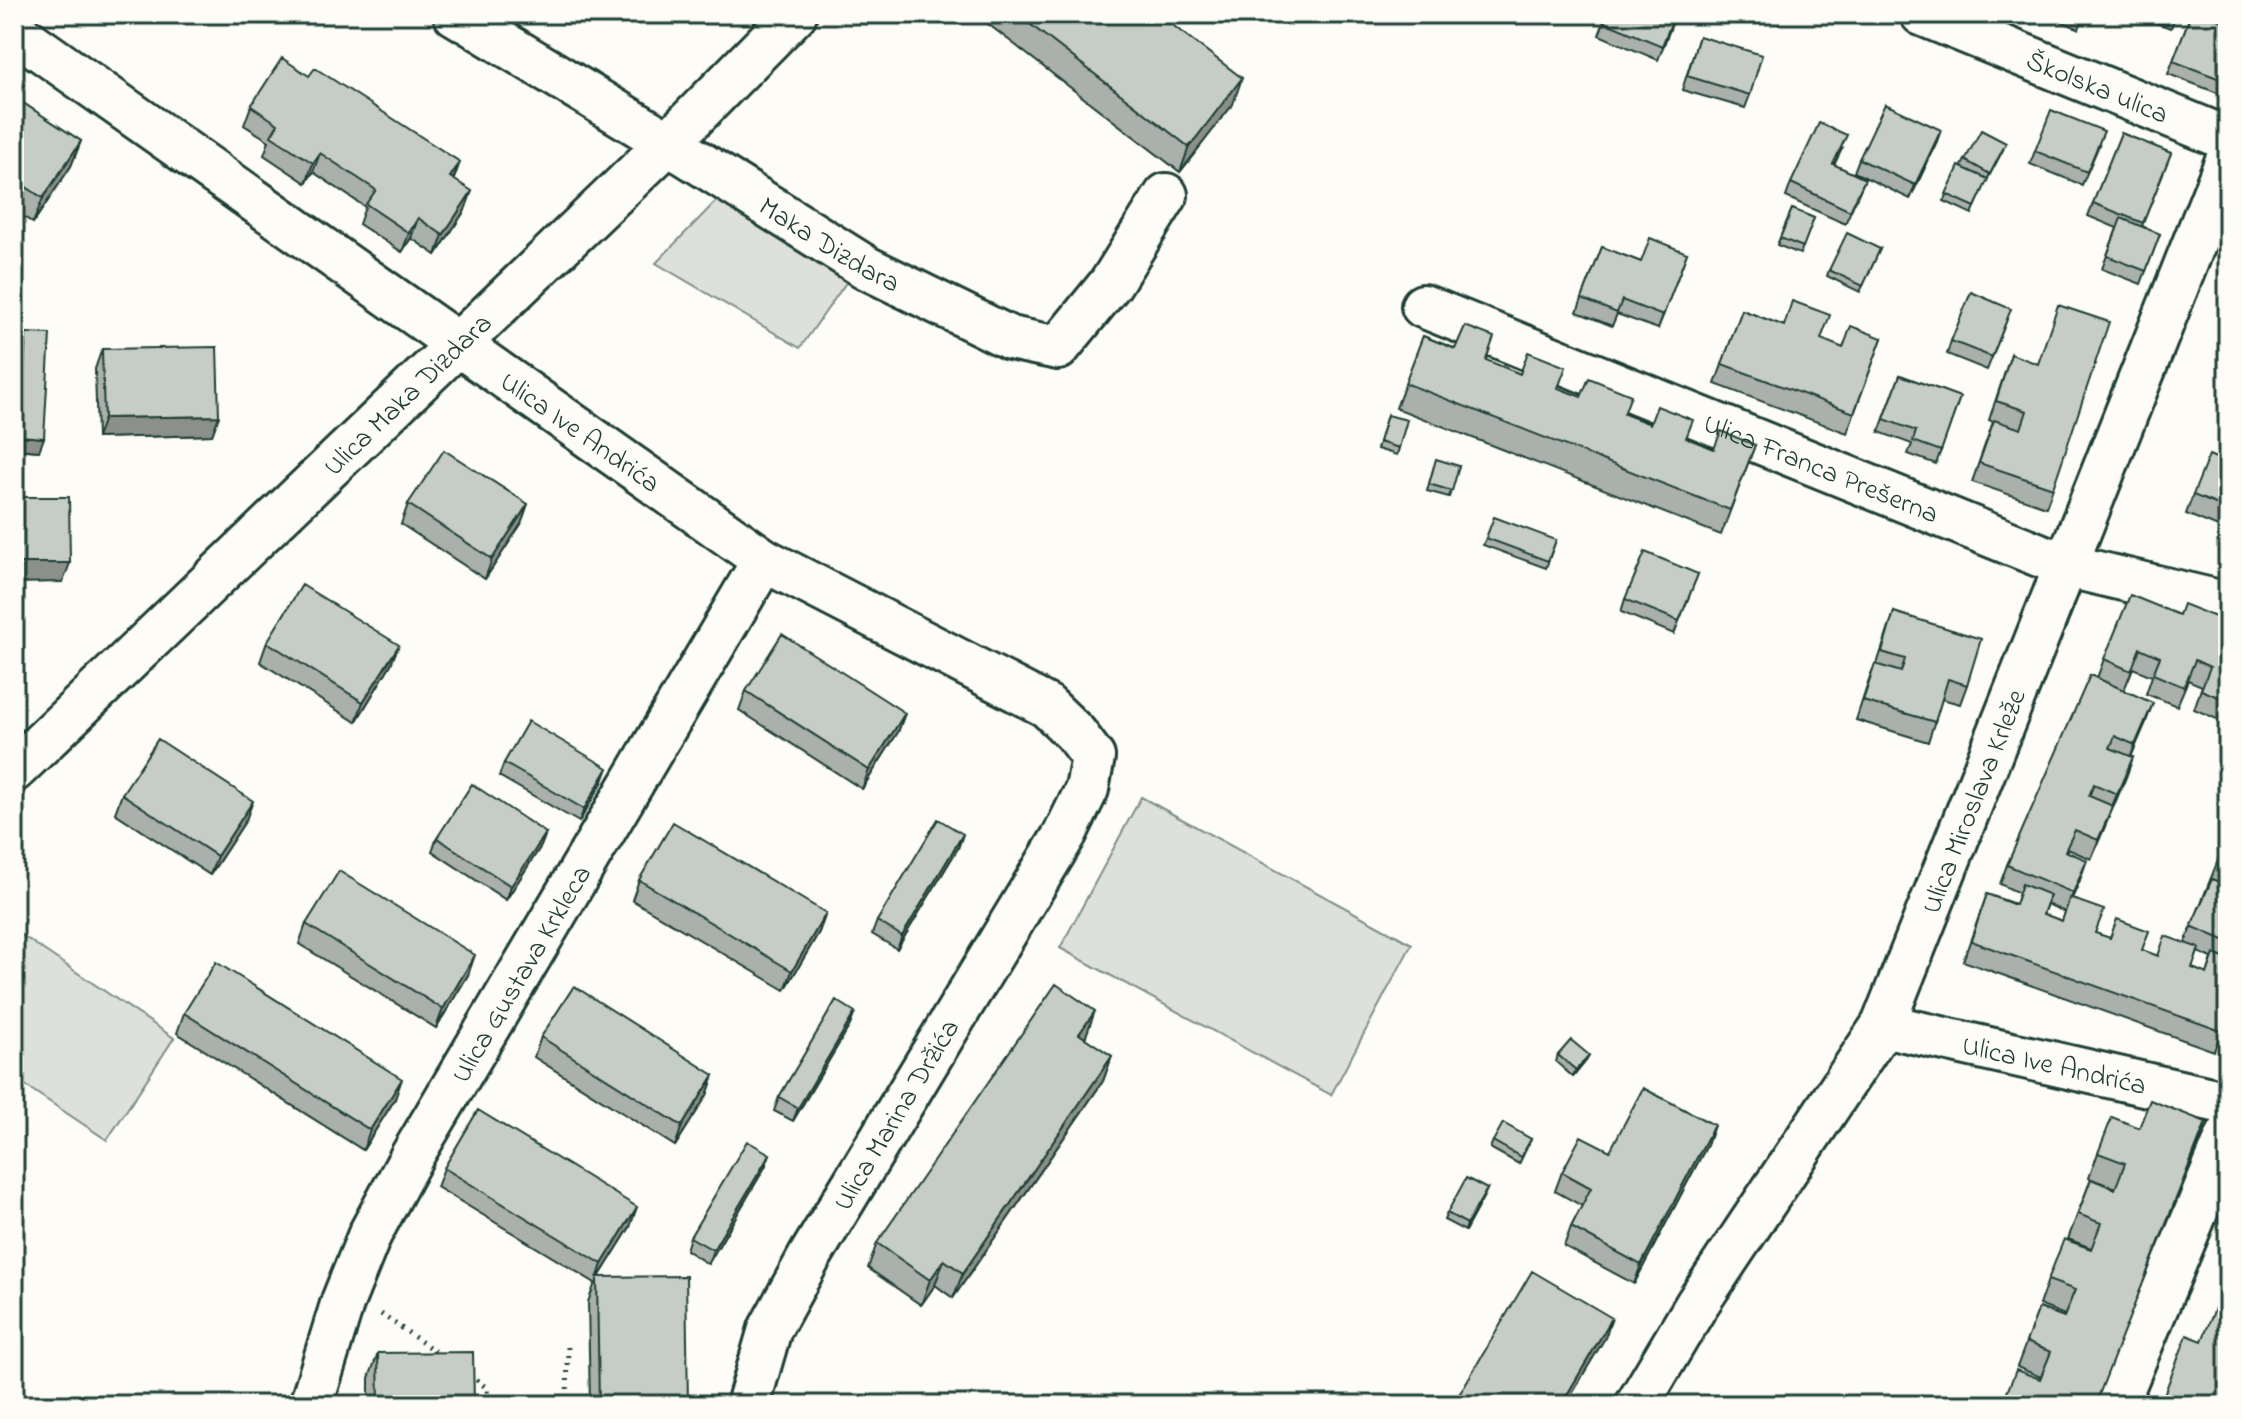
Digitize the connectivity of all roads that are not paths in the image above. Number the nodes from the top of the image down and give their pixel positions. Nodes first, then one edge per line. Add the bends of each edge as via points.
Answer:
1 (455, 14) edge
2 (795, 14) edge
3 (1922, 14) edge
4 (14, 31) edge
5 (2228, 139) edge
6 (668, 143) junction
7 (2228, 158) edge
8 (1166, 195) dead end
9 (1423, 306) dead end
10 (458, 344) junction
11 (764, 560) junction
12 (2064, 565) junction
13 (2228, 604) edge
14 (14, 770) edge
15 (1065, 834) joint
16 (1883, 1025) junction
17 (2228, 1103) edge
18 (2228, 1135) edge
19 (311, 1405) edge
20 (748, 1405) edge
21 (1637, 1405) edge
22 (2116, 1405) edge

1 - 6 street, Maka Dizdara
2 - 6 street, Ulica Maka Dizdara
3 - 5 street, Školska ulica
4 - 10 street, Ulica Ive Andrića
6 - 8 street, Maka Dizdara via 867,268 1010,338 1058,348 1111,283
6 - 10 street, Ulica Maka Dizdara
7 - 12 street, Ulica Miroslava Krleže
9 - 12 street, Ulica Franca Prešerna
10 - 11 street, Ulica Ive Andrića
10 - 14 street, Ulica Maka Dizdara
11 - 15 street, Ulica Ive Andrića via 1047,706 1093,757 1087,789
11 - 19 street, Ulica Gustava Krkleca via 370,1234
12 - 13 street, Ulica Franca Prešerna
12 - 16 street, Ulica Miroslava Krleže
15 - 20 street, Ulica Marina Držića via 810,1256 770,1329
16 - 17 street, Ulica Ive Andrića
16 - 21 street, Ulica Miroslava Krleže via 1697,1304
18 - 22 street

